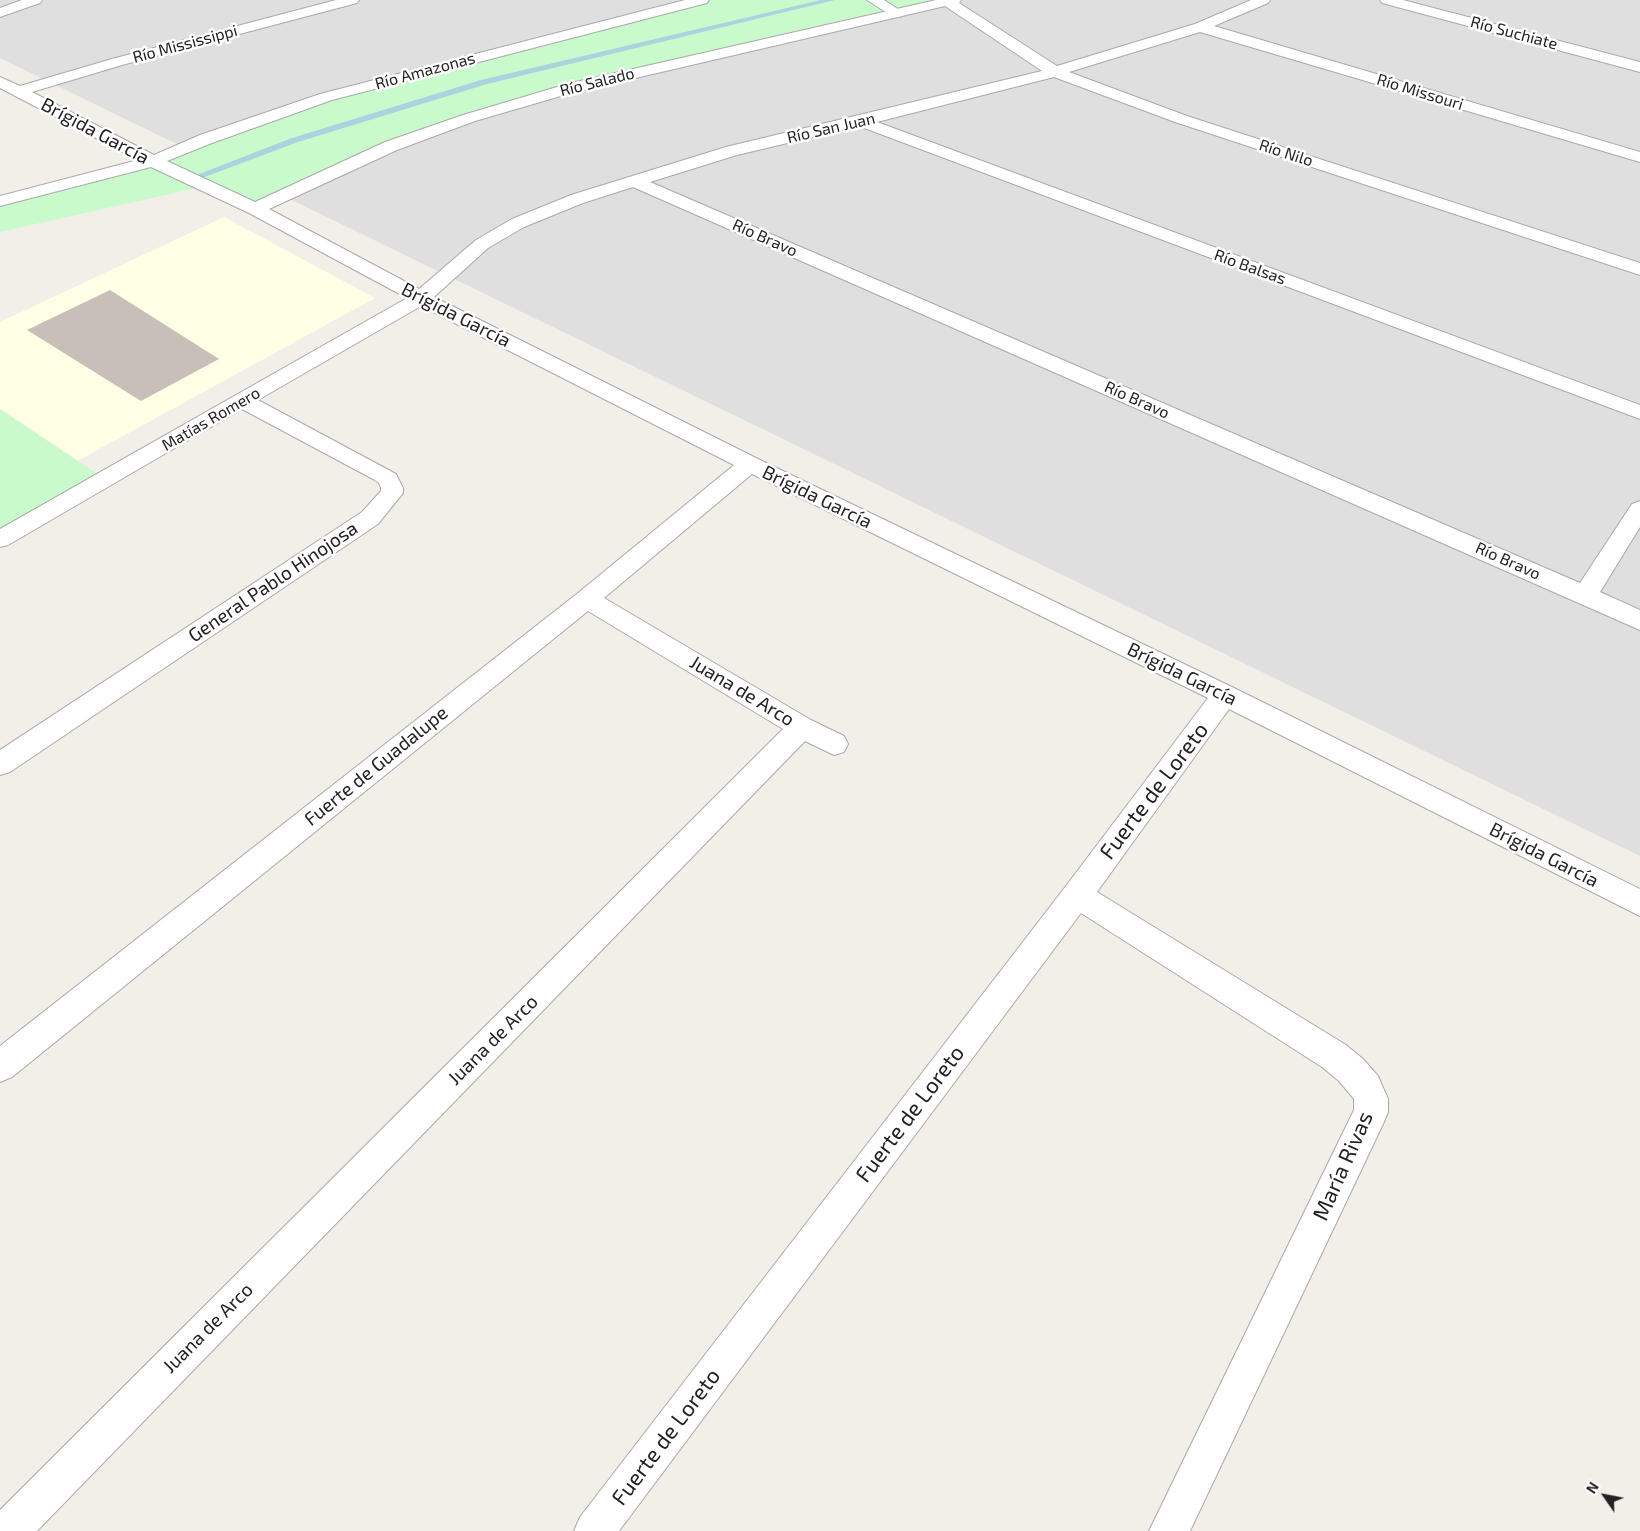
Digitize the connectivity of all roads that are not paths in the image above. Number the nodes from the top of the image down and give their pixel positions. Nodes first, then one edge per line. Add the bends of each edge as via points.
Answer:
1 (35, 0) edge
2 (352, 0) edge
3 (702, 0) edge
4 (874, 0) edge
5 (1263, 0) edge
6 (1387, 0) edge
7 (951, 1) edge
8 (329, 2) edge
9 (0, 13) edge
10 (897, 13) junction
11 (1200, 27) junction
12 (1640, 67) edge
13 (1055, 72) junction
14 (9, 86) edge
15 (860, 121) junction
16 (1640, 157) edge
17 (153, 161) junction
18 (633, 181) junction
19 (0, 201) edge
20 (255, 209) junction
21 (1640, 269) edge
22 (421, 298) junction
23 (243, 401) junction
24 (1640, 412) edge
25 (750, 464) junction
26 (1640, 509) edge
27 (0, 538) edge
28 (1585, 595) junction
29 (587, 599) junction
30 (1640, 621) edge
31 (1225, 695) junction
32 (802, 727) junction
33 (834, 744) dead end
34 (0, 764) edge
35 (1077, 895) junction
36 (1640, 903) edge
37 (0, 1066) edge
38 (8, 1531) edge
39 (594, 1531) edge
40 (1169, 1531) edge

1 - 9 street
2 - 8 street, Río Mississippi
3 - 17 street, Río Amazonas via 326,97
4 - 10 street
5 - 11 street, Río San Juan
6 - 12 street, Río Suchiate
7 - 10 street, Río Salado
7 - 13 street, Río Nilo
8 - 14 street, Río Mississippi via 117,62
10 - 20 street, Río Salado via 567,89 469,118 391,146
11 - 13 street, Río San Juan
11 - 16 street, Río Missouri
13 - 15 street, Río San Juan
13 - 21 street, Río Nilo via 1181,119
14 - 17 street, Brígida García
15 - 18 street, Río San Juan via 732,151
15 - 24 street, Río Balsas
17 - 19 street, Río Amazonas
17 - 20 street, Brígida García
18 - 22 street, Río San Juan via 518,222 482,244
18 - 28 street, Río Bravo
20 - 22 street, Brígida García
22 - 23 street, Matías Romero
22 - 25 street, Brígida García
23 - 27 street, Matías Romero
23 - 34 street, General Pablo Hinojosa via 381,474 388,479 392,493 370,518
25 - 29 street, Fuerte de Guadalupe
25 - 31 street, Brígida García
26 - 28 street
28 - 30 street, Río Bravo
29 - 32 street, Juana de Arco
29 - 37 street, Fuerte de Guadalupe
31 - 35 street, Fuerte de Loreto
31 - 36 street, Brígida García
32 - 33 street
32 - 38 street, Juana de Arco
35 - 39 street, Fuerte de Loreto
35 - 40 street, María Rivas via 1334,1056 1366,1087 1371,1099 1371,1112

